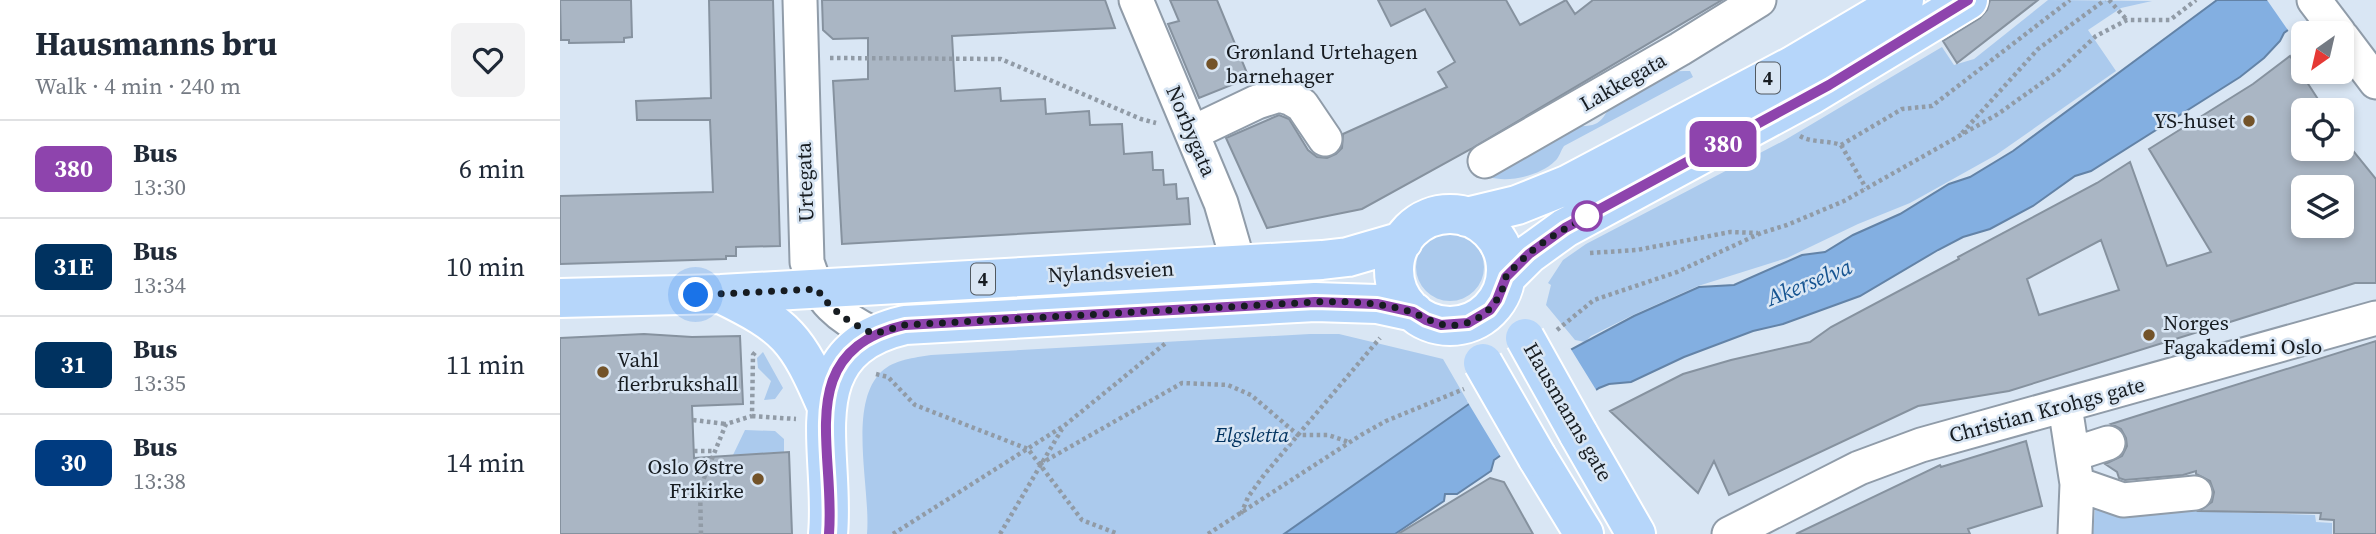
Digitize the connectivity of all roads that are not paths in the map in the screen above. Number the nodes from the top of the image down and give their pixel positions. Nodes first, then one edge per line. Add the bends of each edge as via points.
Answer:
1 (800, 0) edge
2 (1136, 0) edge
3 (1968, 0) edge
4 (1750, 2) edge
5 (1917, 12) edge
6 (2329, 20) edge
7 (2376, 82) edge
8 (1192, 133) junction
9 (1325, 139) dead end
10 (1485, 161) dead end
11 (1467, 217) junction
12 (1403, 241) junction
13 (1238, 265) junction
14 (1504, 282) junction
15 (817, 289) junction
16 (721, 294) junction
17 (560, 299) edge
18 (2376, 318) edge
19 (1399, 322) junction
20 (1455, 326) junction
21 (864, 353) junction
22 (2065, 406) junction
23 (811, 412) junction
24 (2108, 443) dead end
25 (2075, 469) junction
26 (2195, 493) dead end
27 (828, 534) edge
28 (1584, 534) edge
29 (1636, 534) edge
30 (1729, 534) edge
31 (2075, 534) edge

1 - 15 street, Urtegata via 807,262
2 - 8 street, Norbygata
3 - 5 main road, Nylandsveien / 4
4 - 10 street, Lakkegata via 1680,49
5 - 11 main road, Nylandsveien / 4 via 1791,66 1567,185 1517,205
5 - 14 main road, Nylandsveien / 4 via 1788,108 1565,228 1529,254
6 - 7 street
8 - 9 street via 1279,95 1302,105
8 - 13 street, Norbygata via 1228,223
11 - 12 main road, Nylandsveien via 1438,215 1424,221
11 - 14 main road via 1497,240 1506,264
12 - 13 main road, Nylandsveien / 4 via 1348,257
12 - 19 main road via 1395,278
13 - 15 main road, Nylandsveien / 4
14 - 20 main road, Nylandsveien via 1497,300 1480,317
14 - 29 main road, Hausmanns gate, bridge via 1537,337 1578,433
15 - 16 main road, 4
15 - 21 street, Urtegata
16 - 17 main road, 4
16 - 23 main road, 4 via 786,333 802,354
18 - 22 street, Christian Krohgs gate
19 - 20 main road, Nylandsveien via 1426,320
19 - 21 main road, Nylandsveien / 4 via 1377,304 1315,302 905,325
20 - 28 main road, bridge via 1475,375 1537,457
21 - 23 main road, 4 via 834,379
22 - 25 street
22 - 30 street, Christian Krohgs gate via 1969,430 1859,468
23 - 27 main road, 4
24 - 25 street
25 - 26 street via 2123,500
25 - 31 street

